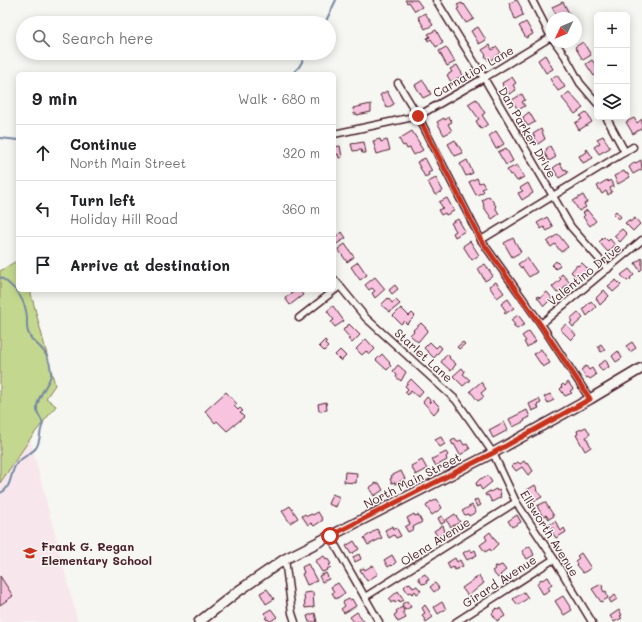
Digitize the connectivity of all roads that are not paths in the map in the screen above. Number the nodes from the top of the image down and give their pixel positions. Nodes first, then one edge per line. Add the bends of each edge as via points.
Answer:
1 (436, 0) edge
2 (532, 0) edge
3 (546, 27) edge
4 (546, 42) edge
5 (559, 48) edge
6 (484, 78) junction
7 (398, 82) dead end
8 (594, 99) edge
9 (418, 116) junction
10 (608, 120) edge
11 (336, 134) edge
12 (633, 147) dead end
13 (625, 152) junction
14 (553, 196) junction
15 (481, 240) junction
16 (642, 240) edge
17 (608, 269) junction
18 (336, 281) edge
19 (340, 286) junction
20 (336, 289) edge
21 (332, 292) edge
22 (299, 318) dead end
23 (540, 324) junction
24 (642, 368) edge
25 (590, 399) junction
26 (493, 453) junction
27 (516, 502) junction
28 (330, 536) junction
29 (285, 559) junction
30 (554, 559) junction
31 (365, 597) junction
32 (199, 622) edge
33 (295, 622) edge
34 (379, 622) edge
35 (456, 622) edge
36 (592, 622) edge

1 - 6 street, Dan Parker Drive
2 - 3 street
4 - 6 street, Carnation Lane
5 - 8 street via 580,83
6 - 9 street, Carnation Lane
6 - 14 street, Dan Parker Drive
7 - 9 street
9 - 11 street, Carnation Lane
9 - 15 street
10 - 13 street
12 - 13 street
13 - 14 street
14 - 15 street
14 - 17 street, Dan Parker Drive via 571,227
15 - 23 street
16 - 17 street, Valentino Drive
17 - 23 street, Valentino Drive
18 - 19 street, Starlet Lane
19 - 20 street
19 - 26 street, Starlet Lane via 366,318 456,400
21 - 22 street
23 - 25 street
24 - 25 main road, North Main Street
25 - 26 main road, North Main Street
26 - 27 street, Ellsworth Avenue
26 - 28 main road, North Main Street
27 - 30 street, Ellsworth Avenue
27 - 31 street, Olena Avenue
28 - 29 main road, North Main Street
28 - 31 street
29 - 32 main road, North Main Street
29 - 33 street
30 - 35 street, Girard Avenue
30 - 36 street, Ellsworth Avenue
31 - 34 street

